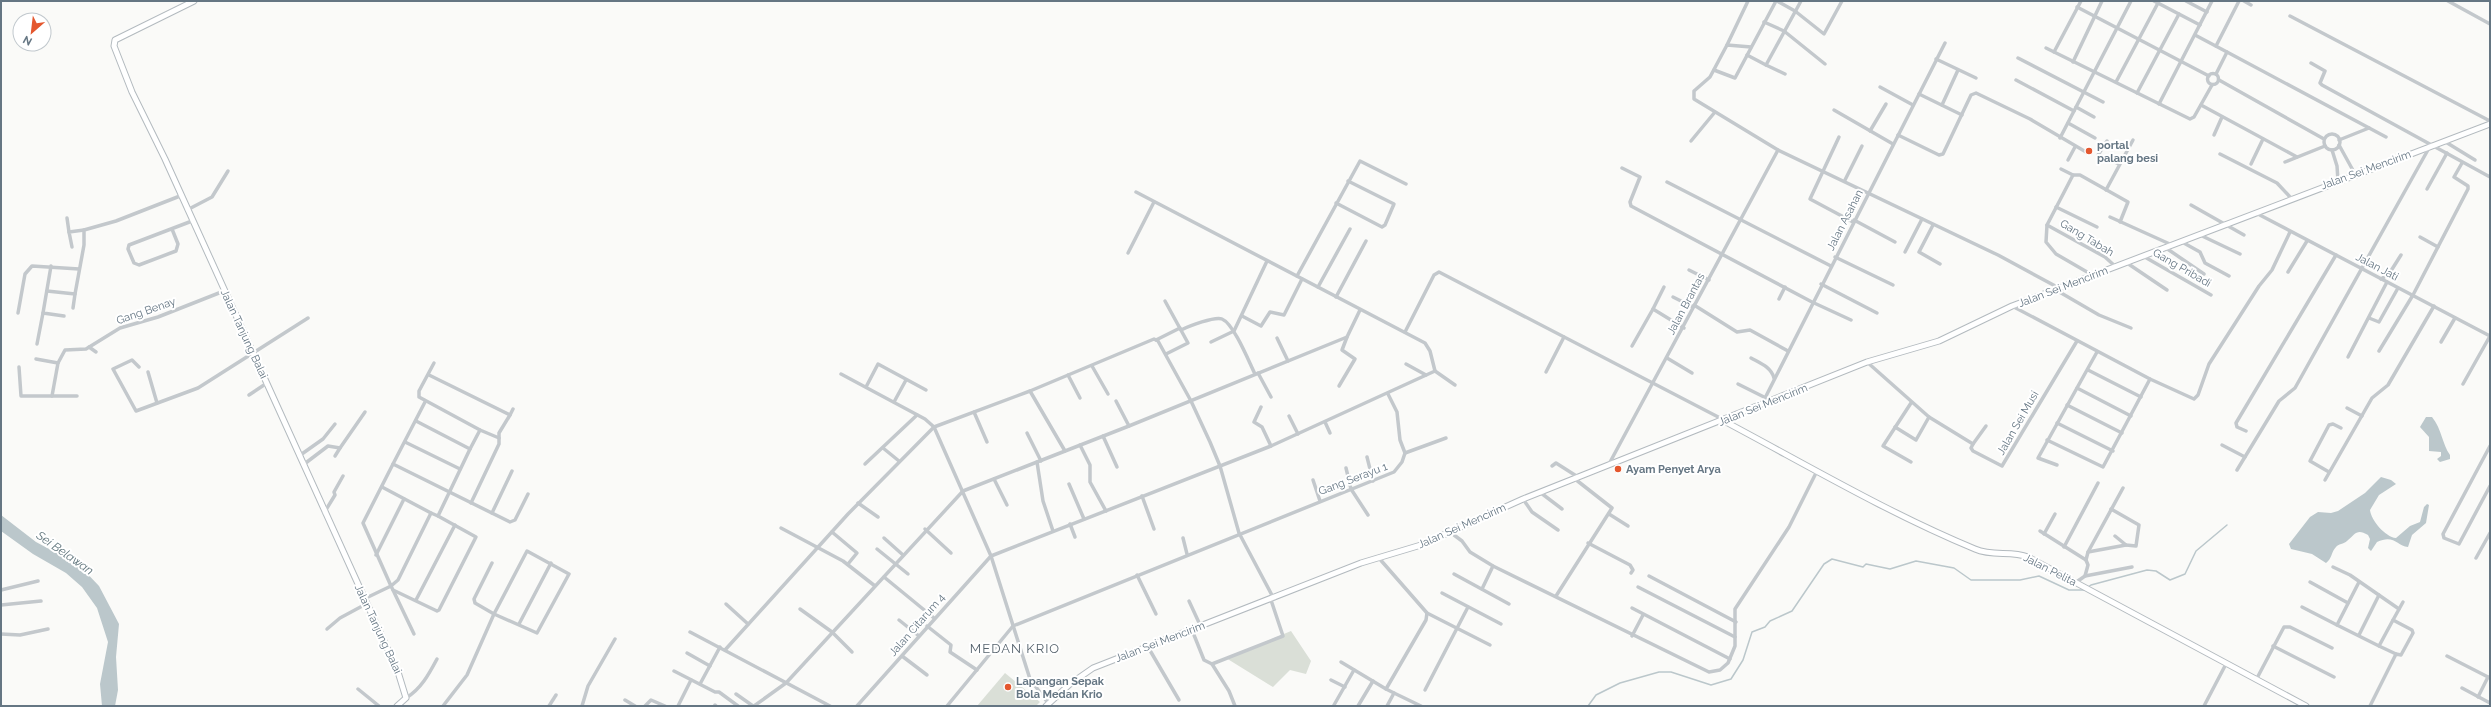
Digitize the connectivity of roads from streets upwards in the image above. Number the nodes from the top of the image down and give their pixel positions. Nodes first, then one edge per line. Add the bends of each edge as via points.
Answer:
1 (194, 1) edge
2 (1748, 1) edge
3 (1777, 1) edge
4 (1801, 1) edge
5 (1842, 1) edge
6 (2081, 1) edge
7 (2102, 1) edge
8 (2131, 1) edge
9 (2186, 1) edge
10 (2212, 1) edge
11 (2239, 1) edge
12 (2244, 1) edge
13 (2448, 1) edge
14 (2156, 2) edge
15 (2251, 5) dead end
16 (2077, 8) junction
17 (1795, 11) junction
18 (2207, 12) junction
19 (2179, 14) junction
20 (2095, 16) junction
21 (2290, 16) dead end
22 (1764, 22) junction
23 (2490, 24) edge
24 (2200, 25) junction
25 (2116, 28) junction
26 (1784, 31) junction
27 (2195, 35) junction
28 (2138, 39) junction
29 (1945, 43) dead end
30 (1727, 45) junction
31 (2216, 46) junction
32 (1751, 47) junction
33 (2046, 48) dead end
34 (2159, 51) junction
35 (2054, 52) junction
36 (2227, 52) junction
37 (1747, 55) junction
38 (2018, 58) dead end
39 (1936, 60) junction
40 (2073, 62) junction
41 (2181, 62) junction
42 (2311, 63) dead end
43 (1825, 64) dead end
44 (1766, 65) junction
45 (1714, 70) junction
46 (1958, 70) junction
47 (2093, 72) junction
48 (1785, 74) dead end
49 (2216, 74) junction
50 (2209, 76) junction
51 (1976, 78) dead end
52 (2016, 80) dead end
53 (2219, 80) junction
54 (2116, 82) junction
55 (2212, 84) junction
56 (1880, 88) dead end
57 (2083, 91) junction
58 (2137, 93) junction
59 (1918, 94) junction
60 (2104, 102) dead end
61 (1886, 104) dead end
62 (2159, 104) junction
63 (1913, 105) junction
64 (1942, 105) junction
65 (2200, 105) junction
66 (2075, 109) junction
67 (1834, 110) dead end
68 (1715, 112) junction
69 (1962, 115) junction
70 (2094, 117) dead end
71 (2222, 117) junction
72 (2490, 122) edge
73 (2068, 123) junction
74 (2369, 128) junction
75 (1870, 131) junction
76 (1898, 134) junction
77 (2214, 135) dead end
78 (1839, 137) dead end
79 (2386, 137) dead end
80 (2060, 138) junction
81 (2095, 138) dead end
82 (2263, 139) junction
83 (2324, 139) junction
84 (2133, 140) dead end
85 (2339, 140) junction
86 (1691, 141) dead end
87 (2107, 141) dead end
88 (2444, 142) junction
89 (1893, 144) junction
90 (2339, 145) junction
91 (1862, 146) dead end
92 (2324, 146) junction
93 (2431, 146) junction
94 (2074, 147) junction
95 (1778, 150) junction
96 (2332, 150) junction
97 (2086, 152) dead end
98 (2447, 153) junction
99 (2220, 154) dead end
100 (2297, 157) junction
101 (2068, 160) dead end
102 (2475, 160) dead end
103 (2285, 162) dead end
104 (2347, 163) junction
105 (2462, 163) junction
106 (2119, 164) junction
107 (2252, 164) dead end
108 (2337, 166) junction
109 (1622, 168) dead end
110 (2061, 169) dead end
111 (1824, 170) junction
112 (228, 171) dead end
113 (2355, 174) junction
114 (2073, 175) junction
115 (2490, 177) edge
116 (1845, 180) junction
117 (1348, 181) junction
118 (2338, 181) junction
119 (1666, 182) dead end
120 (1406, 184) dead end
121 (2427, 189) dead end
122 (2106, 190) junction
123 (1136, 192) dead end
124 (1869, 192) junction
125 (180, 196) junction
126 (2291, 198) junction
127 (1154, 202) junction
128 (1336, 203) junction
129 (2191, 205) dead end
130 (2056, 207) junction
131 (187, 210) junction
132 (2256, 213) junction
133 (2110, 217) dead end
134 (67, 218) dead end
135 (1922, 219) junction
136 (1741, 220) junction
137 (192, 221) junction
138 (1854, 221) junction
139 (2120, 222) junction
140 (1933, 225) junction
141 (2047, 225) junction
142 (2224, 225) junction
143 (2097, 227) dead end
144 (172, 229) junction
145 (1350, 229) dead end
146 (84, 230) junction
147 (70, 232) junction
148 (2290, 232) junction
149 (2199, 234) junction
150 (2244, 235) dead end
151 (2420, 237) dead end
152 (1366, 241) dead end
153 (2308, 241) junction
154 (1895, 242) dead end
155 (2182, 242) junction
156 (2172, 245) junction
157 (2438, 247) junction
158 (72, 248) dead end
159 (2166, 248) junction
160 (1905, 252) dead end
161 (1128, 253) dead end
162 (1722, 254) junction
163 (2240, 254) dead end
164 (2401, 255) dead end
165 (2144, 256) junction
166 (2336, 256) junction
167 (1835, 257) junction
168 (1267, 261) junction
169 (2127, 263) junction
170 (1940, 264) dead end
171 (51, 266) junction
172 (1831, 266) junction
173 (2116, 267) junction
174 (79, 269) junction
175 (2363, 269) junction
176 (1689, 270) dead end
177 (2288, 272) dead end
178 (2204, 274) dead end
179 (1297, 276) junction
180 (2094, 276) junction
181 (2229, 276) dead end
182 (1302, 279) junction
183 (2381, 279) junction
184 (1709, 280) junction
185 (2387, 282) junction
186 (1821, 284) junction
187 (1664, 286) dead end
188 (1893, 286) dead end
189 (1318, 287) junction
190 (1784, 287) junction
191 (2398, 288) junction
192 (2057, 289) junction
193 (47, 290) junction
194 (2167, 290) dead end
195 (224, 291) junction
196 (75, 294) junction
197 (2211, 295) dead end
198 (2412, 295) junction
199 (1336, 297) junction
200 (1673, 297) dead end
201 (1779, 299) dead end
202 (1165, 302) dead end
203 (1812, 302) junction
204 (1694, 306) junction
205 (2012, 306) junction
206 (2434, 306) junction
207 (73, 308) dead end
208 (1653, 309) junction
209 (1360, 310) junction
210 (18, 313) dead end
211 (43, 313) junction
212 (1877, 313) dead end
213 (64, 316) dead end
214 (1242, 316) junction
215 (308, 318) dead end
216 (2369, 318) junction
217 (2455, 318) junction
218 (1851, 320) dead end
219 (1684, 328) junction
220 (2131, 328) dead end
221 (1181, 329) junction
222 (1234, 332) junction
223 (1406, 332) junction
224 (2490, 336) edge
225 (1347, 337) junction
226 (1564, 337) junction
227 (1277, 338) dead end
228 (1156, 340) junction
229 (2077, 341) junction
230 (1211, 342) dead end
231 (2441, 342) dead end
232 (37, 344) dead end
233 (1632, 346) dead end
234 (89, 347) junction
235 (1788, 351) junction
236 (2379, 351) dead end
237 (96, 352) dead end
238 (252, 352) junction
239 (2097, 352) junction
240 (1166, 354) junction
241 (2348, 357) dead end
242 (1667, 358) junction
243 (1751, 358) dead end
244 (36, 359) dead end
245 (1288, 361) junction
246 (1867, 362) junction
247 (58, 363) junction
248 (434, 364) dead end
249 (1406, 364) dead end
250 (1092, 366) junction
251 (19, 367) dead end
252 (139, 367) dead end
253 (2088, 370) junction
254 (1435, 371) junction
255 (148, 372) dead end
256 (1546, 372) dead end
257 (1692, 373) dead end
258 (841, 374) dead end
259 (1257, 374) junction
260 (429, 375) junction
261 (1068, 375) junction
262 (1426, 375) junction
263 (1774, 378) junction
264 (2150, 379) junction
265 (906, 380) junction
266 (266, 383) junction
267 (1652, 384) junction
268 (1738, 384) dead end
269 (2463, 384) dead end
270 (1455, 385) dead end
271 (1339, 386) dead end
272 (866, 387) junction
273 (2077, 388) junction
274 (926, 390) dead end
275 (1030, 391) junction
276 (1108, 394) dead end
277 (1388, 394) junction
278 (249, 395) dead end
279 (52, 396) junction
280 (77, 396) dead end
281 (1271, 397) dead end
282 (1764, 397) junction
283 (2141, 397) junction
284 (1080, 398) dead end
285 (1116, 401) dead end
286 (1191, 401) junction
287 (425, 402) junction
288 (894, 402) junction
289 (157, 403) junction
290 (1911, 403) junction
291 (1761, 405) junction
292 (2067, 405) junction
293 (1261, 407) dead end
294 (2347, 408) dead end
295 (513, 409) dead end
296 (365, 412) dead end
297 (974, 412) junction
298 (510, 415) junction
299 (917, 415) junction
300 (1289, 416) dead end
301 (2131, 416) junction
302 (2362, 416) junction
303 (1929, 418) junction
304 (416, 421) junction
305 (1724, 421) junction
306 (1325, 422) junction
307 (2058, 423) junction
308 (335, 424) dead end
309 (1129, 426) junction
310 (1986, 426) dead end
311 (934, 427) junction
312 (1895, 427) junction
313 (2341, 428) dead end
314 (480, 430) junction
315 (2246, 431) dead end
316 (1027, 433) dead end
317 (1330, 433) dead end
318 (2122, 433) junction
319 (1298, 434) junction
320 (1103, 436) junction
321 (499, 438) junction
322 (1446, 438) dead end
323 (2047, 440) junction
324 (405, 442) junction
325 (987, 442) dead end
326 (1973, 444) junction
327 (1080, 445) junction
328 (2222, 445) dead end
329 (1271, 446) junction
330 (2490, 446) edge
331 (340, 448) junction
332 (883, 448) junction
333 (470, 449) junction
334 (1065, 451) junction
335 (2113, 451) junction
336 (1405, 453) junction
337 (298, 456) junction
338 (335, 456) dead end
339 (1367, 457) dead end
340 (2244, 457) junction
341 (899, 461) junction
342 (1039, 461) junction
343 (1911, 462) dead end
344 (393, 464) junction
345 (865, 464) dead end
346 (2057, 464) dead end
347 (303, 465) junction
348 (1220, 466) junction
349 (1552, 466) dead end
350 (1608, 466) junction
351 (1117, 468) dead end
352 (1346, 468) dead end
353 (460, 469) junction
354 (1817, 470) junction
355 (2237, 470) dead end
356 (512, 471) dead end
357 (2328, 472) junction
358 (343, 476) dead end
359 (1577, 478) junction
360 (994, 479) junction
361 (1313, 480) dead end
362 (2325, 480) dead end
363 (1373, 481) junction
364 (2098, 483) dead end
365 (1069, 484) dead end
366 (2490, 486) edge
367 (382, 487) junction
368 (2123, 488) dead end
369 (1352, 489) junction
370 (963, 491) junction
371 (448, 492) junction
372 (1541, 493) junction
373 (528, 494) dead end
374 (1142, 496) junction
375 (404, 499) junction
376 (1523, 499) junction
377 (1320, 501) junction
378 (471, 503) junction
379 (858, 503) junction
380 (1007, 505) dead end
381 (1562, 509) dead end
382 (2111, 509) junction
383 (1106, 511) junction
384 (324, 513) junction
385 (431, 513) junction
386 (492, 513) junction
387 (1609, 514) junction
388 (2055, 514) dead end
389 (438, 516) junction
390 (1368, 516) dead end
391 (878, 517) dead end
392 (1084, 519) junction
393 (455, 524) junction
394 (1070, 524) junction
395 (1628, 526) dead end
396 (780, 528) dead end
397 (1154, 529) dead end
398 (925, 530) junction
399 (1558, 530) dead end
400 (1053, 531) junction
401 (832, 532) junction
402 (1450, 532) junction
403 (2490, 533) edge
404 (1239, 534) junction
405 (2115, 536) dead end
406 (1075, 537) dead end
407 (884, 538) dead end
408 (1183, 538) dead end
409 (2486, 540) junction
410 (1588, 543) junction
411 (2490, 543) edge
412 (2126, 545) junction
413 (2064, 547) junction
414 (819, 548) junction
415 (877, 549) dead end
416 (2088, 552) junction
417 (951, 553) dead end
418 (1187, 554) junction
419 (376, 555) junction
420 (903, 555) junction
421 (991, 556) junction
422 (1378, 557) junction
423 (2476, 558) dead end
424 (2086, 560) junction
425 (492, 563) dead end
426 (550, 563) junction
427 (848, 564) junction
428 (895, 564) junction
429 (1493, 566) junction
430 (2132, 567) dead end
431 (2333, 567) dead end
432 (1631, 573) dead end
433 (908, 574) dead end
434 (1454, 574) dead end
435 (1137, 575) junction
436 (1649, 576) dead end
437 (2085, 576) junction
438 (884, 577) junction
439 (38, 582) dead end
440 (2310, 582) dead end
441 (2359, 582) junction
442 (2075, 583) junction
443 (875, 586) junction
444 (392, 588) junction
445 (1638, 588) dead end
446 (1482, 589) junction
447 (1, 590) edge
448 (1442, 593) dead end
449 (1556, 596) junction
450 (2379, 596) junction
451 (1272, 599) junction
452 (41, 600) dead end
453 (416, 600) junction
454 (365, 601) junction
455 (1189, 601) dead end
456 (2348, 602) junction
457 (2403, 602) dead end
458 (726, 604) dead end
459 (1509, 604) dead end
460 (1, 605) edge
461 (1468, 607) junction
462 (2302, 607) dead end
463 (1632, 608) dead end
464 (800, 609) dead end
465 (2399, 609) junction
466 (1427, 613) junction
467 (494, 614) junction
468 (1156, 614) dead end
469 (1643, 615) junction
470 (934, 618) junction
471 (899, 620) dead end
472 (2393, 620) junction
473 (1736, 622) junction
474 (519, 624) junction
475 (748, 624) junction
476 (1501, 624) dead end
477 (2337, 625) junction
478 (927, 626) junction
479 (1013, 626) junction
480 (1201, 627) junction
481 (48, 629) dead end
482 (1458, 629) junction
483 (326, 630) dead end
484 (1192, 630) junction
485 (690, 632) dead end
486 (832, 632) junction
487 (1, 634) edge
488 (414, 634) dead end
489 (2359, 635) junction
490 (919, 636) junction
491 (1632, 636) junction
492 (1735, 637) junction
493 (615, 639) dead end
494 (1490, 645) dead end
495 (2273, 646) junction
496 (2379, 646) junction
497 (1148, 647) junction
498 (720, 648) junction
499 (2332, 648) dead end
500 (725, 650) junction
501 (852, 652) dead end
502 (687, 653) dead end
503 (2396, 654) junction
504 (902, 656) junction
505 (2447, 656) dead end
506 (437, 659) dead end
507 (1730, 659) junction
508 (1341, 662) dead end
509 (1212, 664) junction
510 (2226, 664) junction
511 (710, 666) junction
512 (977, 670) junction
513 (1354, 670) junction
514 (674, 671) dead end
515 (927, 675) dead end
516 (2334, 677) dead end
517 (2489, 677) edge
518 (691, 680) junction
519 (1331, 680) dead end
520 (2256, 680) junction
521 (1373, 681) junction
522 (786, 683) junction
523 (700, 684) junction
524 (1344, 687) junction
525 (2462, 688) dead end
526 (358, 689) dead end
527 (1386, 689) junction
528 (1425, 690) dead end
529 (1394, 692) junction
530 (736, 694) dead end
531 (556, 695) dead end
532 (2478, 697) junction
533 (406, 698) junction
534 (625, 700) dead end
535 (1179, 700) dead end
536 (2490, 703) edge
537 (1047, 705) edge
538 (1334, 705) dead end
539 (379, 706) edge
540 (398, 706) edge
541 (443, 706) edge
542 (549, 706) edge
543 (582, 706) edge
544 (635, 706) edge
545 (645, 706) edge
546 (665, 706) edge
547 (678, 706) edge
548 (738, 706) edge
549 (754, 706) edge
550 (830, 706) edge
551 (857, 706) edge
552 (947, 706) edge
553 (1235, 706) edge
554 (1358, 706) edge
555 (1387, 706) edge
556 (1419, 706) edge
557 (2204, 706) edge
558 (2306, 706) edge
559 (2370, 706) edge

1 - 125 street, Jalan Tanjung Balai via 113,43 132,92
2 - 30 street
3 - 17 street
3 - 22 street
4 - 17 street
5 - 17 street via 1824,34
6 - 16 street
7 - 20 street
8 - 25 street
9 - 18 street
10 - 18 street
11 - 31 street
12 - 15 street
13 - 23 street
14 - 19 street
14 - 28 street
16 - 20 street
16 - 35 street
17 - 26 street
18 - 24 street
19 - 24 street
19 - 34 street
20 - 25 street
20 - 40 street
21 - 72 street
22 - 26 street
22 - 32 street
24 - 27 street
25 - 28 street
25 - 47 street
26 - 43 street
26 - 44 street
27 - 31 street
27 - 41 street
28 - 34 street
28 - 54 street
29 - 39 street, Jalan Asahan
30 - 32 street
30 - 45 street
31 - 36 street
32 - 37 street
33 - 35 street
34 - 41 street
34 - 58 street
35 - 40 street
36 - 49 street
36 - 74 street
37 - 44 street
37 - 45 street via 1734,79
38 - 57 street
39 - 46 street
39 - 59 street, Jalan Asahan
40 - 47 street
41 - 50 street
41 - 62 street
42 - 93 street via 2325,71 2320,83 2322,85
44 - 48 street
45 - 68 street via 1692,96
46 - 51 street
46 - 64 street
47 - 54 street
47 - 57 street
49 - 50 street
49 - 53 street
50 - 55 street via 2208,81
52 - 66 street
53 - 55 street
53 - 83 street
54 - 58 street
55 - 65 street
56 - 63 street
57 - 60 street
57 - 66 street
58 - 62 street
59 - 63 street, Jalan Asahan
59 - 64 street
61 - 75 street
62 - 65 street via 2190,120
63 - 76 street, Jalan Asahan
64 - 69 street
65 - 71 street
66 - 70 street
66 - 73 street
67 - 75 street
68 - 86 street
68 - 95 street
69 - 76 street via 1941,155
69 - 80 street via 1971,95 1976,93 2030,119
71 - 77 street
71 - 82 street
72 - 88 street, Jalan Sei Mencirim
73 - 80 street
73 - 81 street
74 - 79 street
74 - 85 street
75 - 89 street
76 - 89 street, Jalan Asahan
78 - 111 street
80 - 94 street
82 - 100 street
82 - 107 street
83 - 85 street via 2334,134
83 - 92 street
84 - 106 street
85 - 90 street
87 - 106 street via 2098,155
88 - 93 street, Jalan Sei Mencirim
88 - 102 street
89 - 124 street, Jalan Asahan
90 - 96 street
90 - 104 street
91 - 116 street
92 - 96 street
92 - 100 street
93 - 98 street
93 - 113 street, Jalan Sei Mencirim
93 - 175 street
94 - 97 street
94 - 101 street
95 - 111 street
95 - 136 street, Jalan Brantas
96 - 108 street
98 - 105 street
98 - 121 street
99 - 126 street via 2277,183
100 - 103 street
104 - 108 street
104 - 113 street
105 - 115 street
105 - 157 street via 2454,177 2468,186 2468,189
106 - 122 street
108 - 118 street
109 - 162 street via 1640,177 1630,202 1631,206
110 - 114 street
111 - 116 street
111 - 138 street via 1810,199
112 - 131 street via 212,197
113 - 118 street, Jalan Sei Mencirim
114 - 122 street via 2080,175
114 - 130 street
116 - 124 street
117 - 120 street via 1358,163 1362,161
117 - 128 street
117 - 128 street via 1394,204 1385,225 1382,227
118 - 126 street, Jalan Sei Mencirim
119 - 136 street
122 - 139 street via 2129,203
123 - 127 street
124 - 135 street
124 - 138 street, Jalan Asahan
125 - 131 street, Jalan Tanjung Balai
125 - 146 street via 116,221
126 - 132 street, Jalan Sei Mencirim
127 - 161 street
127 - 168 street
128 - 179 street via 1330,219
129 - 142 street via 2218,219
130 - 141 street
130 - 143 street
131 - 137 street, Jalan Tanjung Balai
132 - 142 street, Jalan Sei Mencirim
132 - 148 street, Jalan Jati
133 - 139 street
134 - 147 street
135 - 140 street
135 - 160 street
136 - 162 street, Jalan Brantas
136 - 172 street
137 - 144 street
137 - 195 street, Jalan Tanjung Balai
138 - 154 street
138 - 167 street, Jalan Asahan
139 - 156 street
140 - 170 street via 1920,252
140 - 192 street via 2010,261
141 - 173 street, Gang Tabah via 2105,257
141 - 180 street via 2045,238 2049,248
142 - 149 street, Jalan Sei Mencirim
142 - 150 street
144 - 144 street via 128,245 134,263 139,265 176,251 178,244
145 - 189 street
146 - 147 street
146 - 174 street
147 - 158 street
148 - 153 street, Jalan Jati
148 - 264 street via 2272,270 2209,364 2196,398 2191,399
149 - 155 street, Jalan Sei Mencirim
149 - 163 street
151 - 157 street
152 - 199 street
153 - 166 street, Jalan Jati
153 - 177 street
155 - 156 street, Jalan Sei Mencirim
155 - 181 street via 2200,252 2205,263
156 - 159 street, Jalan Sei Mencirim
157 - 198 street
159 - 165 street, Jalan Sei Mencirim
159 - 178 street
162 - 184 street, Jalan Brantas
162 - 190 street
164 - 183 street via 2389,274
165 - 169 street, Jalan Sei Mencirim
165 - 197 street, Gang Pribadi
166 - 175 street, Jalan Jati
166 - 315 street via 2236,423 2237,427
167 - 172 street, Jalan Asahan
167 - 188 street
168 - 179 street
168 - 214 street
169 - 173 street, Jalan Sei Mencirim
169 - 194 street
171 - 174 street
171 - 193 street
171 - 210 street via 36,265 25,274
172 - 186 street, Jalan Asahan
173 - 180 street, Jalan Sei Mencirim
174 - 196 street
175 - 183 street, Jalan Jati
175 - 340 street via 2295,388 2279,401
176 - 184 street
179 - 182 street
180 - 192 street, Jalan Sei Mencirim
182 - 189 street
182 - 214 street via 1283,316 1270,312 1261,326
183 - 185 street, Jalan Jati
184 - 204 street, Jalan Brantas
185 - 191 street, Jalan Jati
185 - 216 street
186 - 203 street, Jalan Asahan
186 - 212 street
187 - 208 street
189 - 199 street
190 - 201 street
190 - 203 street
191 - 198 street, Jalan Jati
191 - 216 street via 2379,322
192 - 205 street, Jalan Sei Mencirim
192 - 220 street via 2099,315
193 - 196 street
193 - 211 street
195 - 234 street, Gang Benay via 158,317 120,328
195 - 238 street, Jalan Tanjung Balai
196 - 207 street
198 - 206 street, Jalan Jati
198 - 236 street
199 - 209 street
200 - 204 street
202 - 221 street
203 - 218 street
203 - 235 street, Jalan Asahan
204 - 219 street, Jalan Brantas
204 - 235 street via 1737,332 1750,330
205 - 229 street
205 - 246 street, Jalan Sei Mencirim via 1938,341
206 - 217 street, Jalan Jati
206 - 302 street via 2388,385 2372,398
208 - 219 street
208 - 233 street
209 - 223 street
209 - 225 street
211 - 213 street
211 - 232 street
214 - 222 street
215 - 238 street
216 - 241 street
217 - 224 street, Jalan Jati
217 - 231 street
219 - 242 street, Jalan Brantas
221 - 222 street via 1222,318
221 - 228 street
221 - 240 street via 1188,343
222 - 230 street
222 - 259 street
223 - 226 street via 1434,275 1438,272
223 - 254 street via 1428,346
224 - 269 street
225 - 245 street
225 - 271 street via 1342,350 1355,358
226 - 256 street
226 - 267 street
227 - 245 street
228 - 240 street
228 - 250 street
229 - 239 street
229 - 326 street, Jalan Sei Musi via 2005,464 1998,466 1973,450
234 - 237 street
234 - 247 street, Gang Benay via 65,350
235 - 263 street, Jalan Asahan
238 - 266 street, Jalan Tanjung Balai
238 - 289 street via 198,388
239 - 253 street
239 - 264 street
240 - 286 street
242 - 257 street
242 - 267 street, Jalan Brantas
243 - 263 street via 1768,368
244 - 247 street
245 - 259 street
246 - 290 street, Jalan Sei Musi
246 - 291 street, Jalan Sei Mencirim
247 - 279 street
248 - 260 street
249 - 262 street
250 - 261 street
250 - 276 street
251 - 279 street via 21,396
252 - 289 street via 132,360 113,369 136,411
253 - 273 street
253 - 283 street
254 - 262 street
254 - 270 street
255 - 289 street
258 - 272 street
259 - 281 street
259 - 286 street
260 - 287 street via 418,394
260 - 298 street
261 - 275 street
261 - 284 street
262 - 277 street
263 - 282 street, Jalan Asahan
264 - 283 street
265 - 272 street via 878,364
265 - 274 street
265 - 288 street
266 - 278 street
266 - 337 street, Jalan Tanjung Balai
267 - 305 street
267 - 350 street, Jalan Brantas
268 - 282 street
272 - 288 street
273 - 292 street
273 - 301 street
275 - 297 street
275 - 334 street
277 - 306 street
277 - 336 street via 1397,412 1400,440
279 - 280 street
282 - 291 street, Jalan Asahan
283 - 301 street
285 - 309 street
286 - 309 street
286 - 348 street
287 - 304 street
287 - 314 street
288 - 299 street
290 - 303 street, Jalan Sei Musi
290 - 312 street
291 - 305 street, Jalan Sei Mencirim
292 - 307 street
292 - 318 street
293 - 329 street via 1254,422 1262,427
294 - 302 street
295 - 298 street
296 - 331 street
297 - 311 street
297 - 325 street
298 - 321 street
299 - 311 street
299 - 332 street
300 - 319 street
301 - 318 street
302 - 357 street
303 - 312 street via 1916,440
303 - 326 street, Jalan Sei Musi
304 - 324 street
304 - 333 street
305 - 350 street, Jalan Sei Mencirim
305 - 354 street, Jalan Pelita
306 - 317 street
306 - 319 street
307 - 323 street
307 - 335 street
308 - 337 street via 323,439
309 - 320 street
310 - 326 street
311 - 341 street
311 - 370 street
312 - 343 street via 1883,446
313 - 357 street via 2329,425 2310,461
314 - 321 street
314 - 333 street
316 - 342 street
318 - 335 street
319 - 329 street
320 - 327 street
320 - 351 street
321 - 378 street via 499,444
322 - 336 street
323 - 335 street via 2101,467 2105,466
323 - 346 street via 2038,458
324 - 344 street
324 - 353 street
327 - 334 street
327 - 383 street via 1090,465 1090,482
328 - 340 street
329 - 348 street
330 - 366 street via 2443,534 2444,538 2459,544
331 - 338 street
331 - 347 street via 331,445
332 - 341 street
332 - 345 street
333 - 353 street
334 - 342 street
336 - 363 street, Gang Serayu 1 via 1394,472
337 - 347 street, Jalan Tanjung Balai
339 - 363 street
340 - 355 street
341 - 379 street
342 - 360 street
342 - 400 street via 1042,501
344 - 367 street
344 - 371 street
347 - 384 street, Jalan Tanjung Balai
348 - 374 street
348 - 404 street
349 - 359 street via 1556,463
350 - 359 street, Jalan Sei Mencirim
352 - 369 street
353 - 371 street
354 - 442 street, Jalan Pelita via 1927,528 1970,547 1995,555 2024,556
354 - 473 street via 1789,527 1735,609
356 - 386 street
357 - 362 street
358 - 384 street
359 - 372 street, Jalan Sei Mencirim
359 - 387 street via 1612,506
360 - 370 street
360 - 380 street
361 - 377 street
363 - 369 street, Gang Serayu 1
364 - 413 street
365 - 392 street
367 - 375 street
367 - 419 street via 364,523
368 - 382 street
369 - 377 street, Gang Serayu 1
369 - 390 street
370 - 398 street
370 - 421 street
371 - 378 street
371 - 389 street
372 - 376 street, Jalan Sei Mencirim
372 - 381 street
373 - 386 street via 513,522
374 - 383 street
374 - 397 street
375 - 385 street
375 - 419 street
376 - 399 street via 1532,512
376 - 402 street, Jalan Sei Mencirim
377 - 404 street, Gang Serayu 1
378 - 386 street
379 - 391 street
379 - 401 street
382 - 412 street via 2139,525 2138,545
382 - 416 street
383 - 392 street
384 - 454 street, Jalan Tanjung Balai
385 - 389 street
385 - 444 street
387 - 395 street
387 - 410 street
388 - 413 street via 2042,532
389 - 393 street
392 - 394 street
393 - 453 street
393 - 453 street via 476,538 440,609 437,611
394 - 400 street
394 - 406 street
396 - 414 street
398 - 417 street
398 - 420 street
400 - 421 street
401 - 414 street
401 - 427 street via 857,553
402 - 422 street, Jalan Sei Mencirim via 1421,545
402 - 429 street via 1462,541 1470,552
403 - 409 street
404 - 418 street, Gang Serayu 1
404 - 451 street
405 - 412 street
407 - 420 street
408 - 418 street
409 - 411 street
409 - 423 street
410 - 432 street via 1630,565 1633,570
410 - 449 street
412 - 416 street
413 - 424 street
414 - 427 street
414 - 475 street
415 - 428 street
416 - 424 street
418 - 435 street, Gang Serayu 1
419 - 444 street
420 - 428 street
421 - 470 street, Jalan Citarum 4
421 - 479 street
422 - 451 street, Jalan Sei Mencirim
422 - 466 street
424 - 437 street via 2088,565
425 - 467 street via 474,601
426 - 467 street via 527,551
426 - 474 street
426 - 474 street via 569,574 540,631 537,633
427 - 443 street
428 - 433 street
428 - 438 street
429 - 446 street
429 - 449 street
430 - 437 street
431 - 441 street
434 - 446 street
435 - 468 street
435 - 479 street, Gang Serayu 1
436 - 473 street
437 - 442 street
438 - 443 street
438 - 470 street
439 - 447 street
440 - 456 street
441 - 450 street
441 - 456 street
442 - 510 street, Jalan Pelita
443 - 486 street
444 - 453 street
444 - 454 street
444 - 488 street
445 - 492 street
446 - 459 street
448 - 461 street
449 - 491 street
450 - 465 street
450 - 489 street
451 - 480 street, Jalan Sei Mencirim
451 - 509 street via 1283,636
452 - 460 street
454 - 483 street
454 - 533 street, Jalan Tanjung Balai via 398,672
455 - 480 street
456 - 477 street
457 - 465 street
458 - 475 street
461 - 476 street
461 - 482 street
462 - 477 street
463 - 469 street
464 - 486 street
465 - 472 street
466 - 482 street
466 - 527 street via 1426,620
467 - 474 street
467 - 541 street via 467,676
469 - 491 street
469 - 507 street
470 - 478 street, Jalan Citarum 4
471 - 490 street
472 - 496 street
472 - 503 street via 2413,633 2401,655
473 - 492 street
475 - 500 street
477 - 489 street
478 - 490 street, Jalan Citarum 4
478 - 512 street via 951,646 950,652
479 - 512 street
479 - 537 street via 1030,679
480 - 484 street, Jalan Sei Mencirim
481 - 487 street via 20,635
482 - 494 street
482 - 528 street
484 - 497 street, Jalan Sei Mencirim
484 - 509 street via 1204,660
485 - 498 street
486 - 501 street
486 - 522 street
489 - 496 street
490 - 504 street, Jalan Citarum 4
491 - 507 street via 1709,672 1720,670
492 - 507 street
493 - 543 street via 588,686
495 - 499 street via 2286,626
495 - 516 street
495 - 520 street
496 - 503 street
497 - 535 street
497 - 537 street, Jalan Sei Mencirim via 1087,672
498 - 500 street
498 - 511 street
500 - 522 street
502 - 511 street
503 - 559 street
504 - 515 street
504 - 551 street, Jalan Citarum 4
505 - 517 street
506 - 533 street via 425,680
508 - 513 street
509 - 553 street via 1229,690
510 - 520 street, Jalan Pelita
510 - 557 street
511 - 523 street
512 - 552 street
513 - 521 street
513 - 524 street
514 - 518 street
517 - 532 street
518 - 523 street
518 - 547 street
519 - 524 street
520 - 558 street, Jalan Pelita
521 - 527 street
521 - 554 street
522 - 549 street
522 - 550 street
523 - 548 street via 719,692
524 - 538 street
525 - 532 street
526 - 539 street
527 - 529 street
529 - 555 street
529 - 556 street
530 - 549 street
531 - 542 street
532 - 536 street
533 - 540 street
534 - 544 street
545 - 546 street via 651,700

